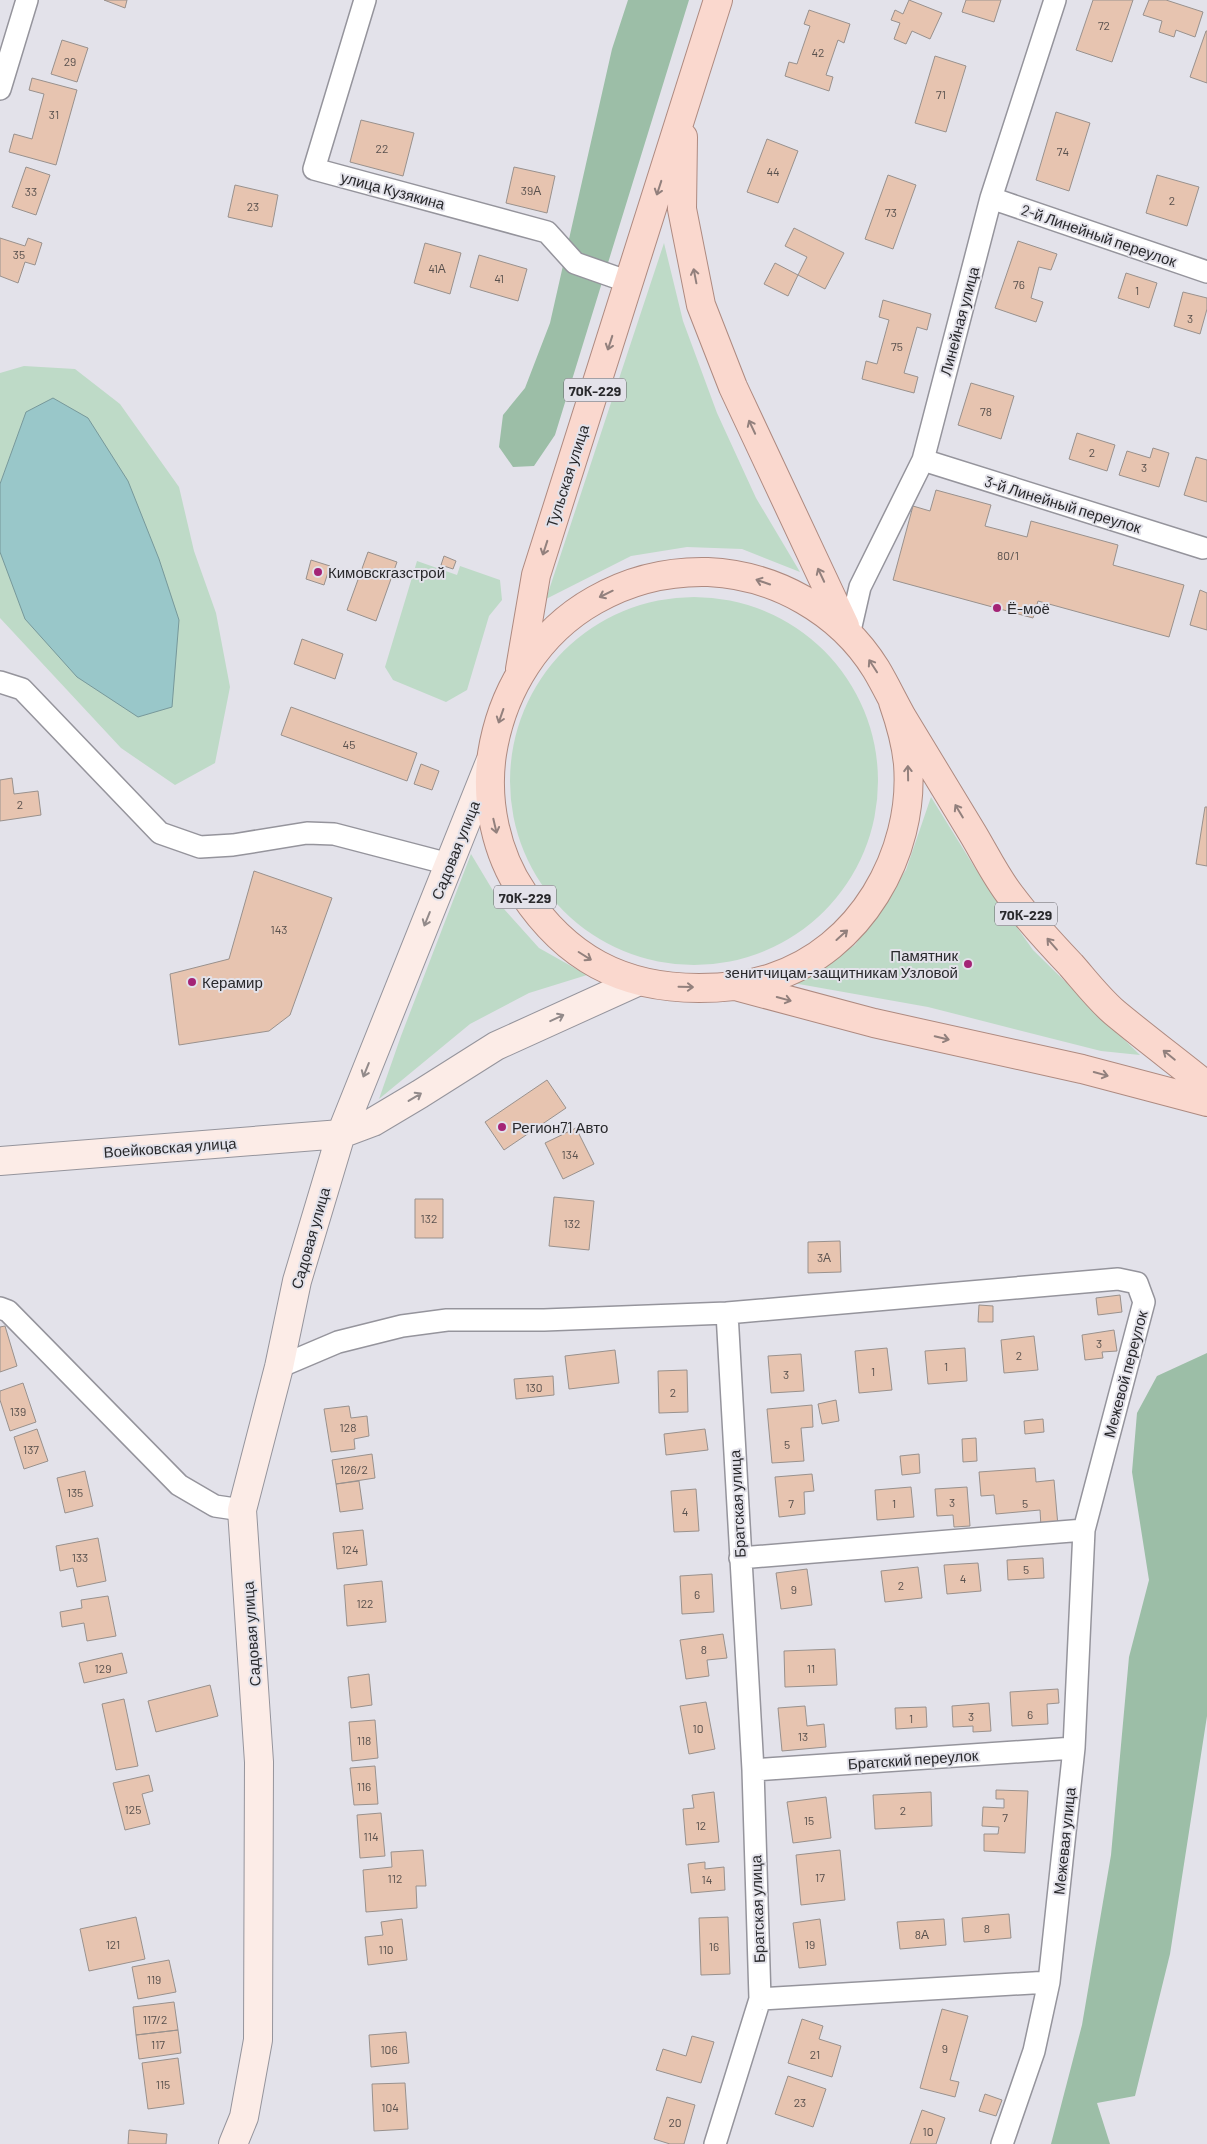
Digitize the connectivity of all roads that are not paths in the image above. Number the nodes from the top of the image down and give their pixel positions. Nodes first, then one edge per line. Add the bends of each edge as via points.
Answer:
1 (27, 0) edge
2 (365, 0) edge
3 (718, 0) edge
4 (1055, 0) edge
5 (0, 89) edge
6 (684, 108) junction
7 (991, 198) junction
8 (1207, 272) edge
9 (629, 282) junction
10 (922, 460) junction
11 (1204, 548) dead end
12 (849, 635) junction
13 (519, 675) junction
14 (0, 682) edge
15 (893, 702) junction
16 (491, 760) junction
17 (449, 864) junction
18 (638, 982) junction
19 (737, 987) junction
20 (1207, 1086) edge
21 (1207, 1102) edge
22 (340, 1134) junction
23 (0, 1161) edge
24 (0, 1308) edge
25 (727, 1313) junction
26 (279, 1367) junction
27 (242, 1510) junction
28 (1084, 1530) junction
29 (740, 1558) junction
30 (1074, 1748) junction
31 (753, 1770) junction
32 (1049, 1982) junction
33 (760, 1999) junction
34 (233, 2144) edge
35 (715, 2144) edge
36 (1002, 2144) edge

1 - 5 street
2 - 9 street, улица Кузякина via 314,169 547,232 575,263
3 - 6 main road, Тульская улица / 70К-229
4 - 7 street, Линейная улица
6 -> 9 main road, Тульская улица / 70К-229
12 -> 6 main road, Тульская улица / 70К-229 via 733,387 701,305 682,209
7 - 8 street, 2-й Линейный переулок
7 - 10 street, Линейная улица
9 -> 13 main road, Тульская улица / 70К-229 via 536,575
10 - 11 street, 3-й Линейный переулок
10 - 12 street, Линейная улица via 860,587
12 -> 13 main road, 70К-229 via 822,612 792,594 760,581 726,573 657,576 623,586 592,601 539,646
15 -> 12 main road, 70К-229 via 874,666
13 -> 16 main road, 70К-229 via 497,728
14 - 17 street via 22,689 160,833 200,847 307,833 334,834
19 -> 15 main road, 70К-229 via 773,978 821,952 866,909 883,883 896,855 908,794 908,762
20 -> 15 main road, 70К-229 via 1110,1008 1010,895
16 - 17 main road, Садовая улица
16 -> 18 main road, 70К-229 via 494,824 503,854 534,910 580,954
17 -> 22 main road, Садовая улица
18 -> 19 main road, 70К-229 via 679,988
22 -> 18 main road via 373,1122 496,1046
19 -> 21 main road, 70К-229
22 - 23 main road, Воейковская улица
22 - 26 main road, Садовая улица via 297,1281
24 - 27 street via 8,1311 179,1485 215,1506
25 - 26 street via 447,1320 402,1326 338,1342
25 - 28 street, Межевой переулок via 1118,1279 1137,1283 1144,1302
25 - 29 street, Братская улица
26 - 27 main road, Садовая улица
27 - 34 main road, Садовая улица via 259,1762 258,2040 244,2117
28 - 29 street
28 - 30 street, Межевая улица
29 - 31 street, Братская улица
30 - 31 street, Братский переулок
30 - 32 street, Межевая улица
31 - 33 street, Братская улица
32 - 33 street
32 - 36 street, Межевая улица via 1034,2051
33 - 35 street, Братская улица

